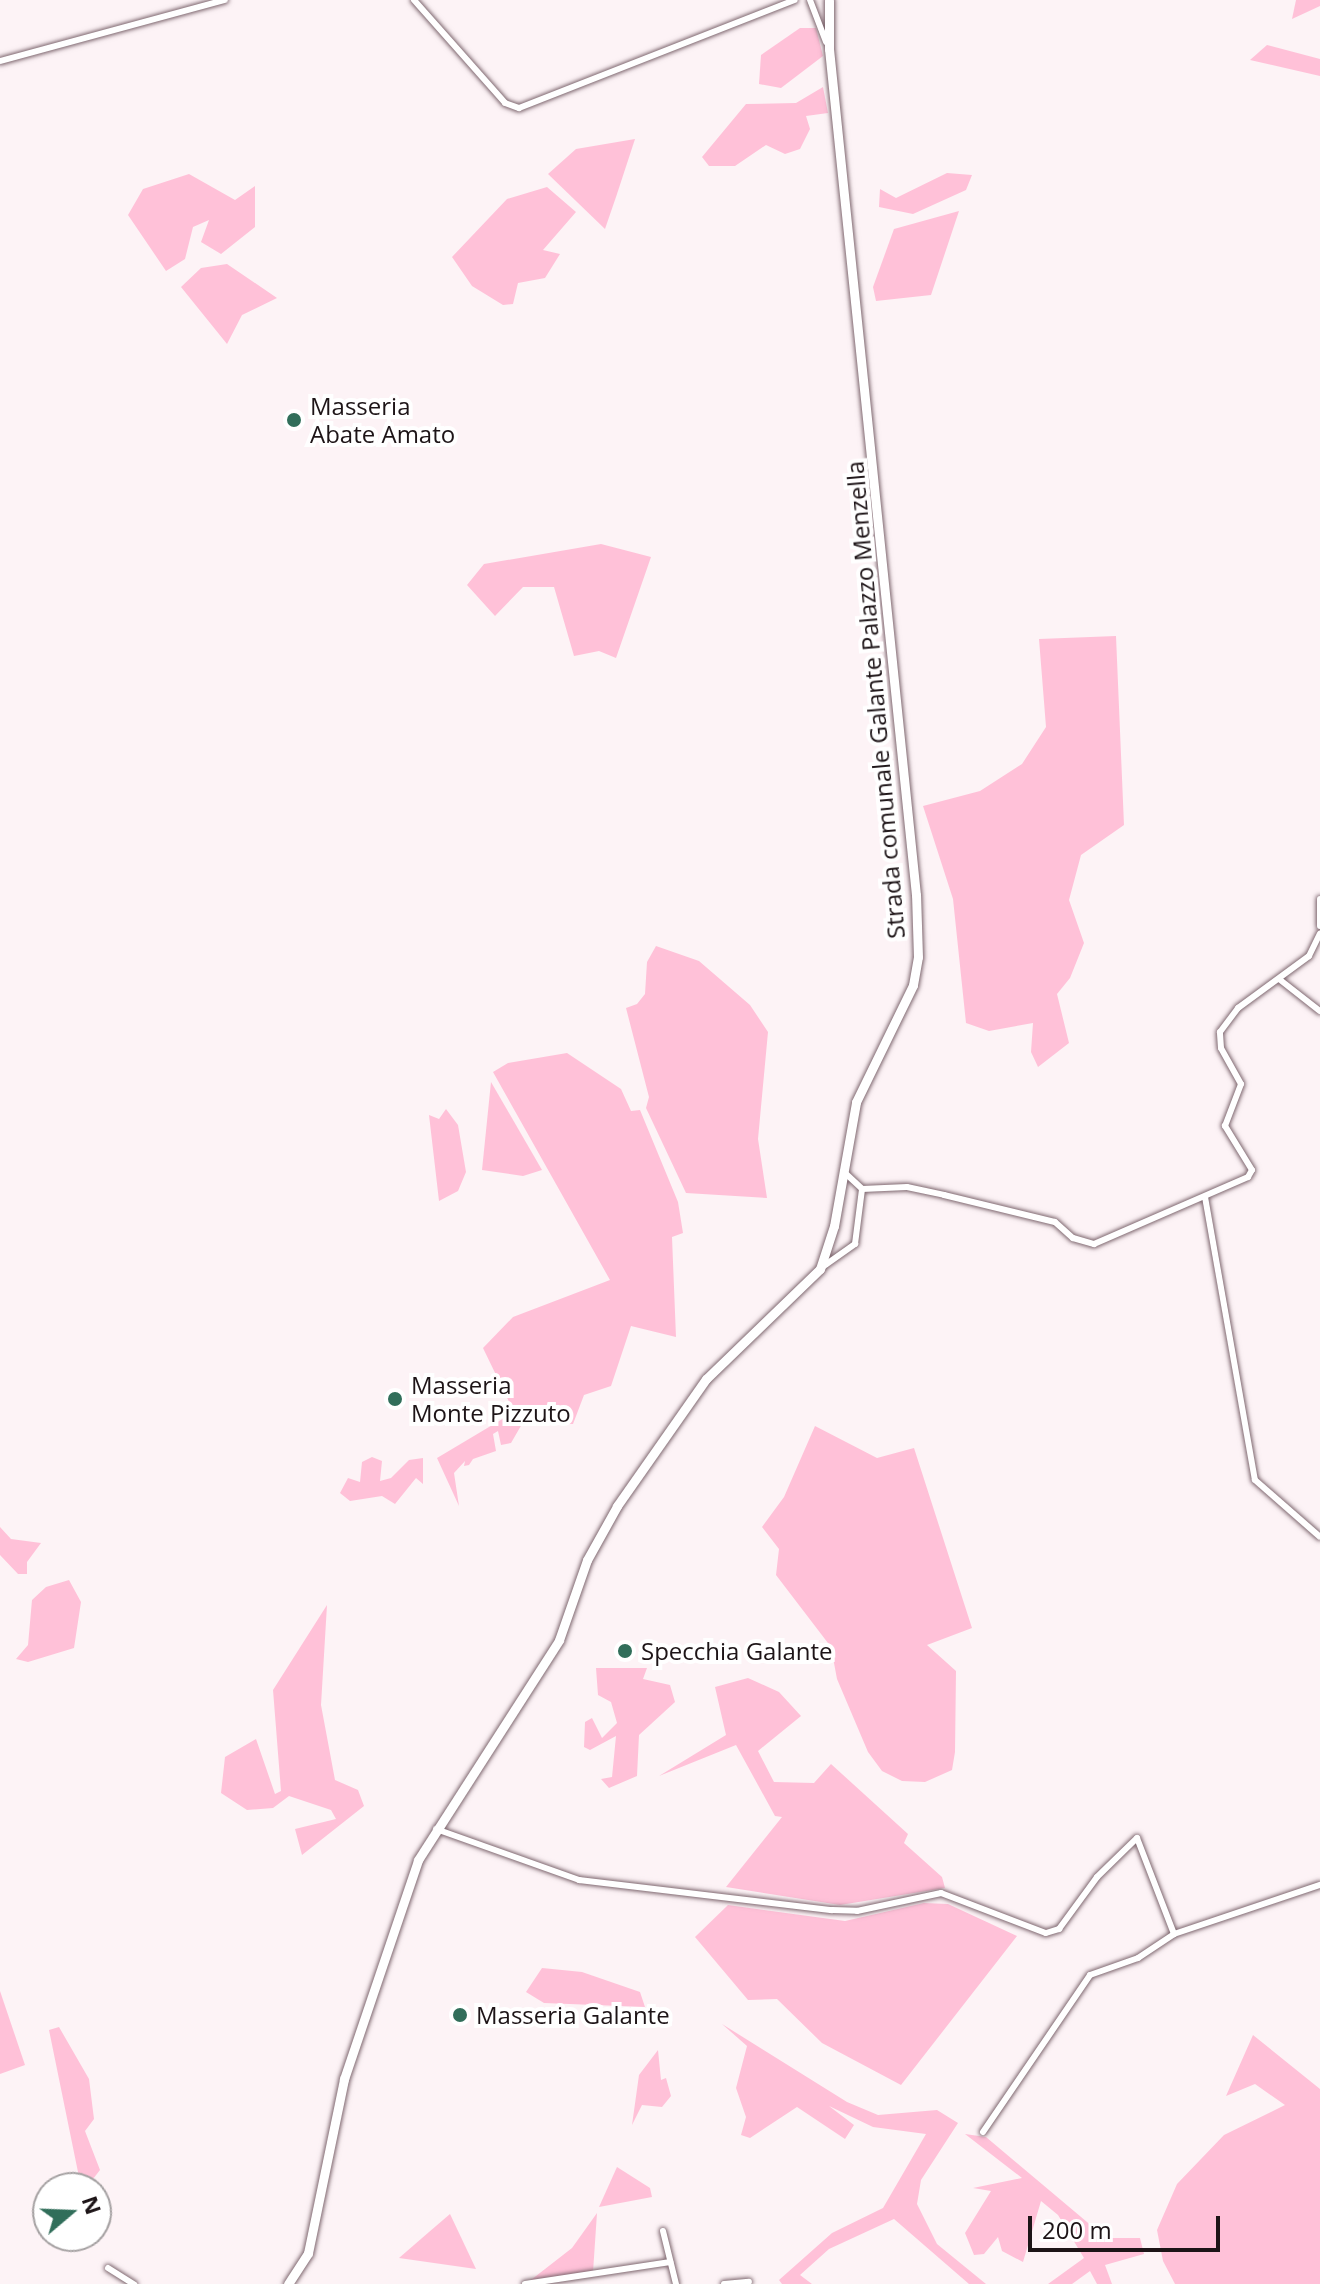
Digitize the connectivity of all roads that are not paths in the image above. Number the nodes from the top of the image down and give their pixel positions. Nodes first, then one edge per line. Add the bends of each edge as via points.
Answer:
1 (225, 0) edge
2 (414, 0) edge
3 (795, 0) edge
4 (810, 0) edge
5 (829, 0) edge
6 (829, 49) junction
7 (0, 61) edge
8 (1320, 899) edge
9 (1320, 926) edge
10 (1320, 933) edge
11 (1279, 979) junction
12 (1320, 1011) edge
13 (842, 1171) junction
14 (862, 1189) junction
15 (1205, 1197) junction
16 (820, 1269) junction
17 (1320, 1537) edge
18 (436, 1829) junction
19 (1320, 1885) edge
20 (1174, 1934) junction
21 (983, 2132) dead end
22 (663, 2231) dead end
23 (670, 2262) junction
24 (108, 2268) dead end
25 (749, 2282) dead end
26 (134, 2284) edge
27 (288, 2284) edge
28 (525, 2284) edge
29 (676, 2284) edge
30 (724, 2284) edge

1 - 7 street
2 - 3 street via 505,103 519,108
4 - 6 street
5 - 6 street, Strada comunale Galante Palazzo Menzella
6 - 13 street, Strada comunale Galante Palazzo Menzella via 871,424 918,957 913,985 856,1102
8 - 9 street
10 - 11 street via 1309,956
11 - 12 street
11 - 15 street via 1238,1008 1220,1032 1221,1048 1241,1084 1225,1126 1252,1170 1248,1177
13 - 14 street
13 - 16 street, Strada comunale Galante Palazzo Menzella
14 - 15 street via 907,1187 944,1195 1055,1222 1073,1238 1094,1244
14 - 16 street via 855,1244
15 - 17 street via 1255,1480
16 - 18 street via 706,1379 617,1506 587,1560 559,1640
18 - 20 street via 579,1880 845,1911 941,1893 1054,1934 1097,1877 1137,1838
18 - 27 street via 418,1860 344,2079 308,2253
19 - 20 street
20 - 21 street via 1138,1958 1090,1975
22 - 23 street
23 - 28 street
23 - 29 street
24 - 26 street
25 - 30 street

